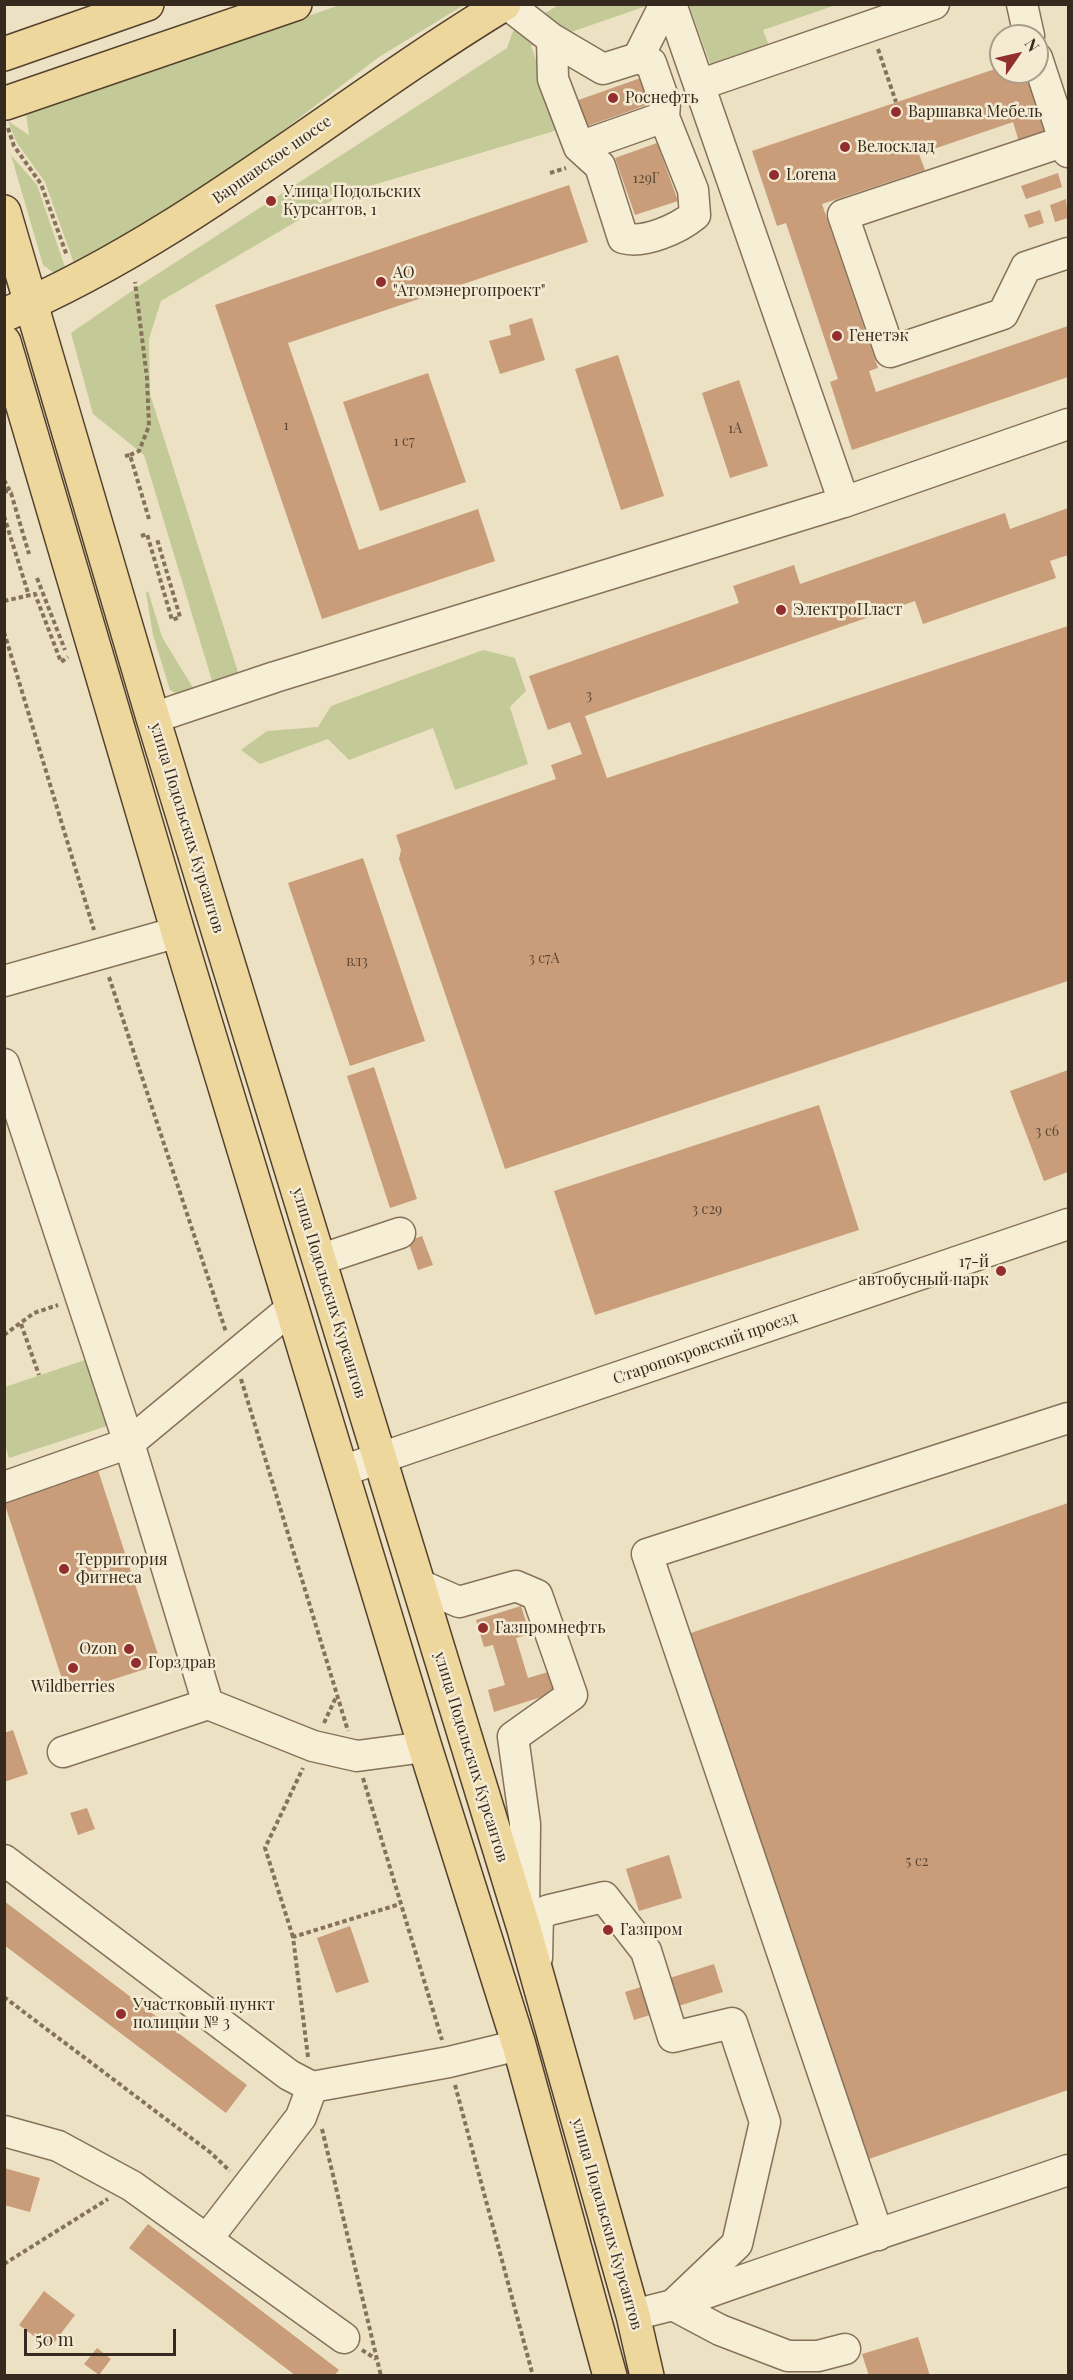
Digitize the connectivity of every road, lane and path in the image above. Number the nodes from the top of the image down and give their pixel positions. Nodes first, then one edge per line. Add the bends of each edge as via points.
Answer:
1 (147, 4) edge
2 (295, 4) edge
3 (506, 4) edge
4 (665, 4) edge
5 (671, 4) edge
6 (934, 4) edge
7 (1022, 4) edge
8 (1026, 24) edge
9 (870, 26) junction
10 (552, 39) junction
11 (4, 54) edge
12 (638, 58) junction
13 (1046, 84) edge
14 (704, 98) junction
15 (896, 102) dead end
16 (5, 110) edge
17 (666, 121) junction
18 (1067, 146) edge
19 (573, 157) junction
20 (550, 173) dead end
21 (4, 212) edge
22 (1068, 253) edge
23 (76, 281) junction
24 (135, 282) dead end
25 (18, 309) edge
26 (4, 342) edge
27 (1068, 424) edge
28 (4, 480) edge
29 (4, 490) edge
30 (11, 493) junction
31 (844, 502) junction
32 (4, 516) edge
33 (149, 519) dead end
34 (141, 536) dead end
35 (158, 539) dead end
36 (29, 554) dead end
37 (37, 578) dead end
38 (29, 596) junction
39 (4, 601) edge
40 (4, 632) edge
41 (153, 718) junction
42 (173, 780) junction
43 (137, 791) junction
44 (202, 877) junction
45 (165, 888) junction
46 (178, 932) junction
47 (101, 954) junction
48 (4, 981) edge
49 (4, 1064) edge
50 (1068, 1224) edge
51 (400, 1233) dead end
52 (319, 1260) junction
53 (81, 1296) junction
54 (293, 1307) junction
55 (21, 1324) junction
56 (4, 1335) edge
57 (234, 1356) junction
58 (39, 1375) dead end
59 (1068, 1418) edge
60 (129, 1443) junction
61 (380, 1459) junction
62 (342, 1471) junction
63 (4, 1486) edge
64 (418, 1584) junction
65 (336, 1697) junction
66 (208, 1704) junction
67 (313, 1746) junction
68 (425, 1747) junction
69 (63, 1752) dead end
70 (357, 1756) junction
71 (4, 1860) edge
72 (524, 1929) junction
73 (293, 1937) dead end
74 (536, 1972) junction
75 (4, 1997) edge
76 (519, 2045) junction
77 (312, 2087) junction
78 (4, 2131) edge
79 (1068, 2170) edge
80 (132, 2186) junction
81 (246, 2186) junction
82 (878, 2235) junction
83 (207, 2239) junction
84 (4, 2264) edge
85 (673, 2305) junction
86 (633, 2315) junction
87 (344, 2338) dead end
88 (845, 2349) dead end
89 (610, 2376) edge
90 (647, 2376) edge

1 - 11 main road
2 - 16 main road
3 - 10 street
3 - 23 main road, Варшавское шоссе via 416,59 181,222
4 - 12 street
5 - 14 street
6 - 9 street
7 - 8 street
9 - 14 street
9 - 15 path
10 - 12 street via 603,69
10 - 19 street via 553,79
12 - 17 street via 651,63 665,103
13 - 18 street
14 - 17 street
14 - 31 street
16 - 23 path via 14,146 41,184
17 - 19 street
17 - 19 street via 693,190 695,215 685,224 634,242 623,238 600,166
18 - 22 street via 843,216 890,352 1003,314 1026,267
19 - 20 path
21 - 25 main road, улица Подольских Курсантов
23 - 25 main road, Варшавское шоссе
24 - 33 path via 147,378 148,426 139,451 127,455
25 - 41 main road, улица Подольских Курсантов
26 - 43 main road
27 - 31 street
28 - 30 path
29 - 30 path
30 - 36 path
31 - 41 street
32 - 38 path
34 - 35 path via 147,534 172,620 180,617
37 - 38 path via 69,659 61,662 35,594
38 - 39 path
40 - 47 path
41 - 42 main road, улица Подольских Курсантов
42 - 43 street via 171,794 160,803 146,802
42 - 44 main road, улица Подольских Курсантов
43 - 45 main road
44 - 45 street via 193,866 178,864 167,873
44 - 52 main road, улица Подольских Курсантов
45 - 46 main road
46 - 47 street
46 - 54 main road
47 - 48 street
47 - 57 path
49 - 53 street
50 - 61 street, Старопокровский проезд
51 - 52 street
52 - 61 main road, улица Подольских Курсантов
53 - 55 path via 34,1313
53 - 60 street
54 - 57 street
54 - 62 main road
55 - 56 path
55 - 58 path
57 - 60 street
57 - 65 path
59 - 82 street via 647,1554
60 - 63 street
60 - 66 street
61 - 62 street, Старопокровский проезд
61 - 64 main road, улица Подольских Курсантов
62 - 68 main road
64 - 72 main road, улица Подольских Курсантов
64 - 72 street via 459,1602 516,1586 537,1595 572,1695 513,1737 525,1824
65 - 67 path
65 - 70 path
66 - 67 street
66 - 69 street
67 - 70 street
67 - 73 path via 266,1848
68 - 70 street
68 - 76 main road
71 - 77 street via 289,2075
72 - 74 main road, улица Подольских Курсантов
74 - 85 street via 538,1915 604,1897 646,1951 673,2037 732,2023 765,2122 737,2244
74 - 86 main road, улица Подольских Курсантов
75 - 81 path via 210,2153
76 - 77 street
76 - 89 main road
77 - 81 street via 301,2117
78 - 80 street via 58,2146
79 - 82 street
80 - 83 street
80 - 84 path
81 - 83 street
82 - 85 street
83 - 87 street
85 - 86 street
85 - 88 street via 720,2330 788,2356 818,2356
86 - 90 main road, улица Подольских Курсантов

